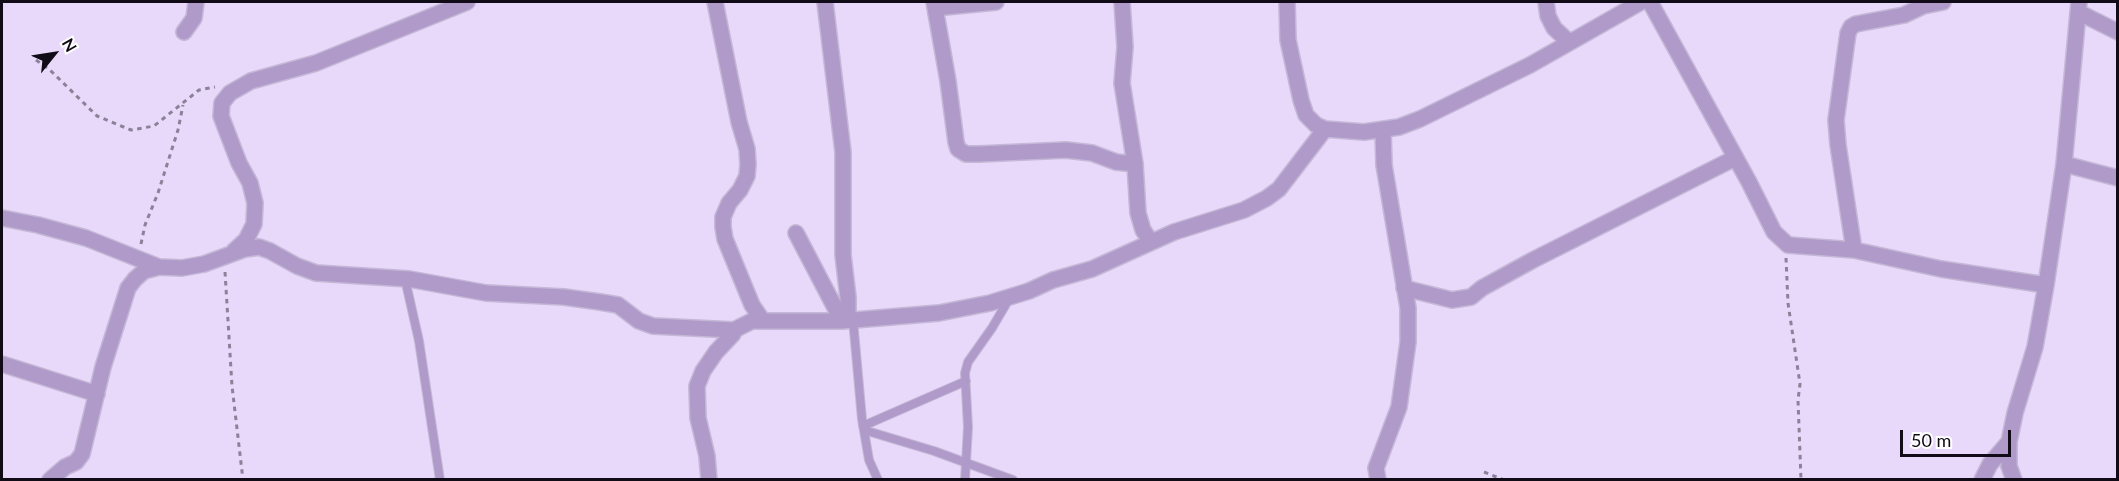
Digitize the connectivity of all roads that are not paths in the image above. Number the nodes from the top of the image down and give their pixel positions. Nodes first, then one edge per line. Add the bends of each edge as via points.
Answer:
1 (196, 2) edge
2 (467, 2) edge
3 (715, 2) edge
4 (825, 2) edge
5 (996, 2) edge
6 (1122, 2) edge
7 (1287, 2) edge
8 (1546, 2) edge
9 (1641, 2) edge
10 (1650, 2) edge
11 (1943, 2) edge
12 (934, 5) edge
13 (2079, 7) edge
14 (184, 32) dead end
15 (2118, 32) edge
16 (1569, 42) junction
17 (1325, 129) junction
18 (1383, 130) junction
19 (1735, 158) junction
20 (1135, 164) junction
21 (2064, 164) junction
22 (2118, 178) edge
23 (2, 218) edge
24 (796, 233) dead end
25 (1151, 242) junction
26 (1854, 250) junction
27 (229, 254) junction
28 (159, 267) junction
29 (405, 279) junction
30 (2046, 285) junction
31 (1404, 288) junction
32 (1010, 297) junction
33 (847, 320) junction
34 (763, 321) junction
35 (734, 330) junction
36 (2, 364) edge
37 (966, 381) junction
38 (97, 394) junction
39 (864, 428) junction
40 (2009, 442) junction
41 (967, 463) junction
42 (50, 480) edge
43 (440, 480) edge
44 (709, 480) edge
45 (878, 480) edge
46 (965, 480) edge
47 (1013, 480) edge
48 (1378, 480) edge
49 (1982, 480) edge
50 (2014, 480) edge

1 - 14 street via 194,18
2 - 27 street via 316,63 251,81 230,93 222,103 221,116 255,203 254,224 246,240
3 - 34 street via 748,164 747,176 723,217 723,227 752,305
4 - 33 street via 843,152
5 - 12 street
6 - 20 street via 1122,83
7 - 17 street via 1288,40 1301,100 1306,116
8 - 16 street via 1554,28
9 - 16 street
10 - 19 street
11 - 26 street via 1904,15 1856,24 1848,33 1836,120
12 - 20 street via 958,149 966,154 1066,150
13 - 15 street
13 - 21 street
16 - 18 street via 1420,119
17 - 18 street
17 - 25 street via 1279,189 1267,198 1244,210
18 - 31 street via 1384,165
19 - 26 street via 1774,232 1788,245
19 - 31 street via 1533,260 1471,297 1452,300
20 - 25 street via 1140,223
21 - 22 street
21 - 30 street
23 - 28 street via 86,238
24 - 33 street
25 - 32 street via 1092,269
26 - 30 street via 1941,269
27 - 28 street via 204,264
27 - 29 street via 258,247 316,273
28 - 38 street via 144,272 128,288
29 - 35 street via 486,293 564,297 618,305 653,326
29 - 43 lane via 419,341
30 - 40 street via 2035,347
31 - 48 street via 1408,342 1403,380 1398,408 1376,468
32 - 33 street via 939,313
32 - 37 lane via 968,362
33 - 34 street
33 - 39 lane
34 - 35 street via 752,321
35 - 44 street via 703,371 697,386 698,418
36 - 38 street
37 - 39 lane
37 - 41 lane
38 - 42 street via 82,454
39 - 41 lane
39 - 45 lane
40 - 49 street
40 - 50 street via 2009,466
41 - 46 lane
41 - 47 lane

